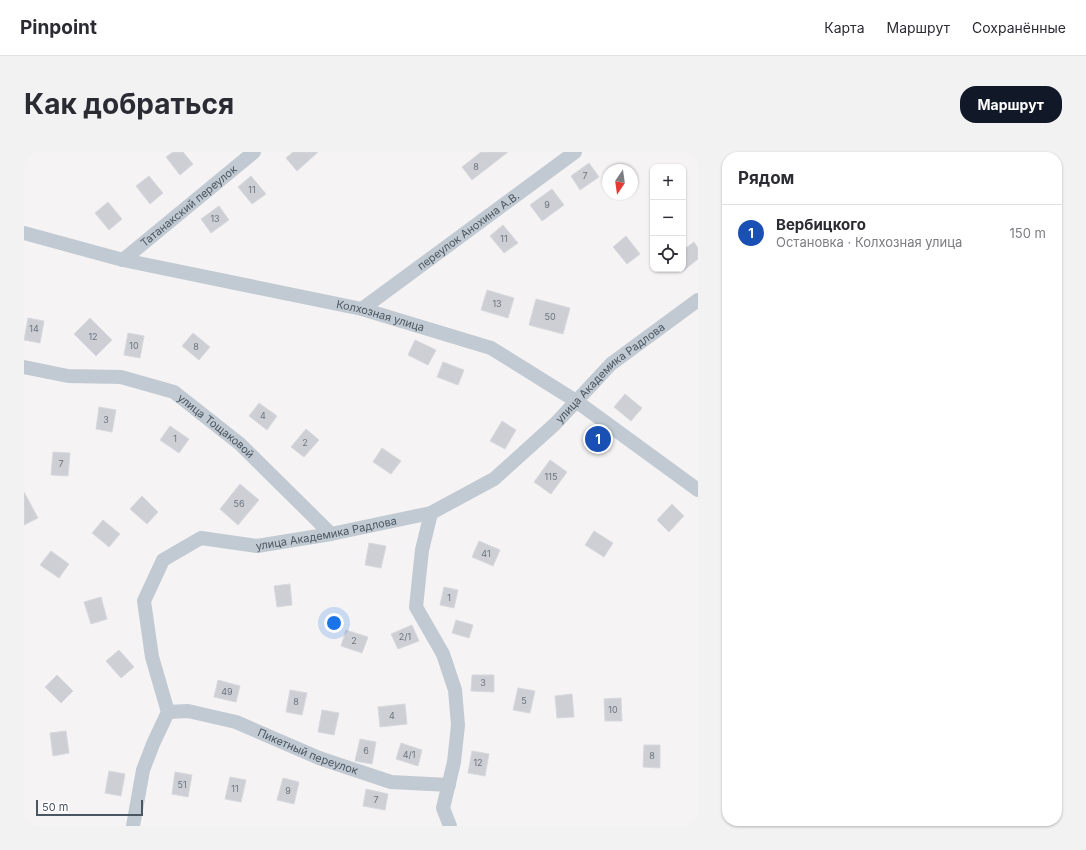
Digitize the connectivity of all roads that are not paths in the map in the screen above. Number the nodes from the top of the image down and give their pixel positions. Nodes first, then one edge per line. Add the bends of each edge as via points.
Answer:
1 (254, 152) edge
2 (575, 152) edge
3 (24, 233) edge
4 (123, 260) junction
5 (698, 300) edge
6 (362, 309) junction
7 (24, 368) edge
8 (576, 401) junction
9 (698, 490) edge
10 (431, 513) junction
11 (332, 534) junction
12 (168, 712) junction
13 (448, 785) junction
14 (133, 826) edge
15 (450, 826) edge

1 - 4 street, Татанакский переулок
2 - 6 street, переулок Анохина А.В.
3 - 4 street, Колхозная улица
4 - 6 street, Колхозная улица
5 - 8 street, улица Академика Радлова via 611,364
6 - 8 street, Колхозная улица via 491,348
7 - 11 street, улица Тощаковой via 68,376 121,377 174,392 240,444
8 - 9 street, Колхозная улица
8 - 10 street, улица Академика Радлова via 494,479
10 - 11 street, улица Академика Радлова
10 - 13 street via 422,550 416,607 443,654 455,690 458,725 454,762
11 - 12 street, улица Академика Радлова via 257,546 201,538 163,560 144,601 152,657
12 - 13 street, Пикетный переулок via 188,711 236,722 319,758 392,782
12 - 14 street via 143,770
13 - 15 street via 443,808

